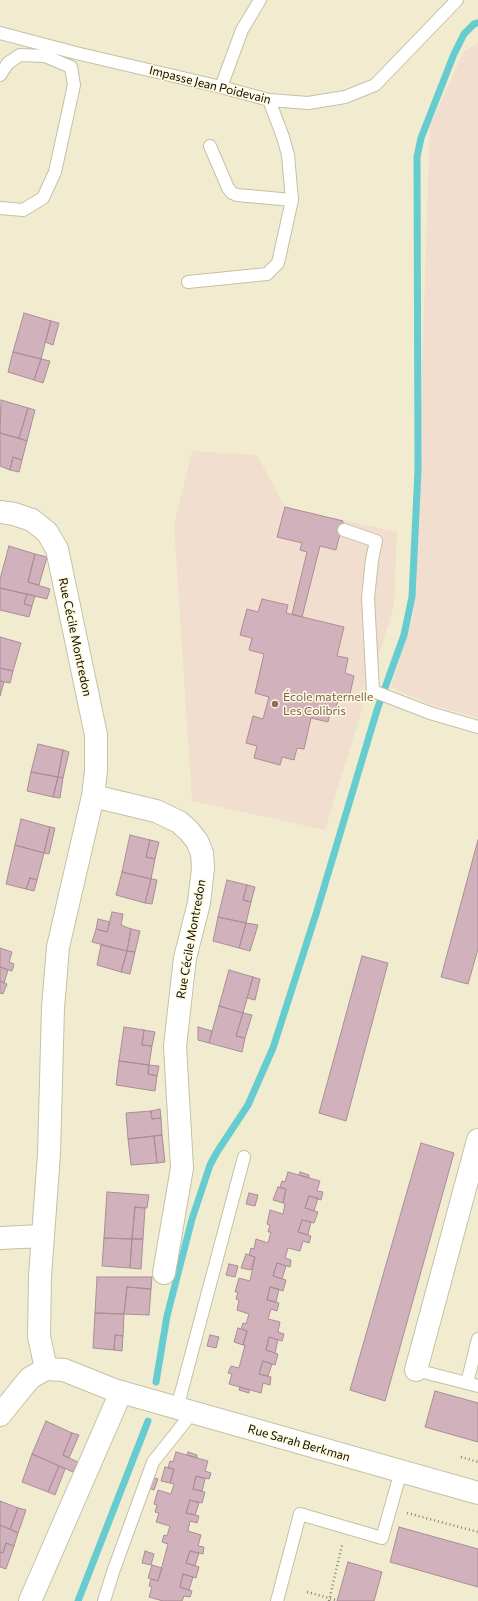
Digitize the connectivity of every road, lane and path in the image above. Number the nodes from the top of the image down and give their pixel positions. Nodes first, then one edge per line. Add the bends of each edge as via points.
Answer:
1 (260, 0) edge
2 (457, 0) edge
3 (0, 33) edge
4 (0, 74) edge
5 (221, 87) junction
6 (269, 100) junction
7 (210, 146) dead end
8 (292, 200) junction
9 (0, 208) edge
10 (188, 282) dead end
11 (0, 512) edge
12 (344, 530) dead end
13 (478, 727) edge
14 (93, 796) junction
15 (478, 1140) edge
16 (244, 1157) dead end
17 (472, 1182) edge
18 (42, 1236) junction
19 (0, 1238) edge
20 (164, 1273) dead end
21 (478, 1339) edge
22 (46, 1369) junction
23 (416, 1370) joint
24 (472, 1385) edge
25 (121, 1392) junction
26 (185, 1411) junction
27 (0, 1415) edge
28 (461, 1457) dead end
29 (478, 1462) edge
30 (401, 1471) junction
31 (478, 1493) edge
32 (390, 1508) junction
33 (346, 1528) junction
34 (478, 1532) edge
35 (307, 1592) dead end
36 (330, 1600) edge
37 (336, 1600) edge
38 (30, 1601) edge
39 (104, 1601) edge
40 (277, 1601) edge

1 - 5 lane via 242,30
2 - 6 lane, Impasse Jean Poidevain via 375,85 346,97 308,103
3 - 5 lane, Impasse Jean Poidevain
4 - 9 lane via 8,63 20,55 45,56 71,67 74,84 55,172 43,198 23,210
5 - 6 lane, Impasse Jean Poidevain
6 - 8 lane via 288,155
7 - 8 lane via 232,193
8 - 10 lane via 278,263 267,274
11 - 14 street, Rue Cécile Montredon via 32,520 47,532 58,549 96,735
12 - 13 lane via 376,541 368,598 373,691 430,713
14 - 18 street, Rue Cécile Montredon via 58,947 53,1008 49,1154
14 - 20 street, Rue Cécile Montredon via 156,810 179,822 197,841 202,853 199,903 185,958 175,1046 182,1168
15 - 17 street
16 - 26 lane
17 - 23 street
18 - 19 street
18 - 22 street, Rue Cécile Montredon via 39,1336
21 - 24 lane
22 - 25 street, Rue Sarah Berkman via 64,1370
22 - 27 street via 30,1378
23 - 24 lane
25 - 26 street, Rue Sarah Berkman
25 - 38 street
26 - 30 street, Rue Sarah Berkman
26 - 39 lane via 153,1462
28 - 29 path
30 - 31 street, Rue Sarah Berkman
30 - 32 lane
32 - 33 lane via 382,1538
32 - 34 path
33 - 36 path
33 - 40 lane via 300,1514
35 - 36 path
36 - 37 path

